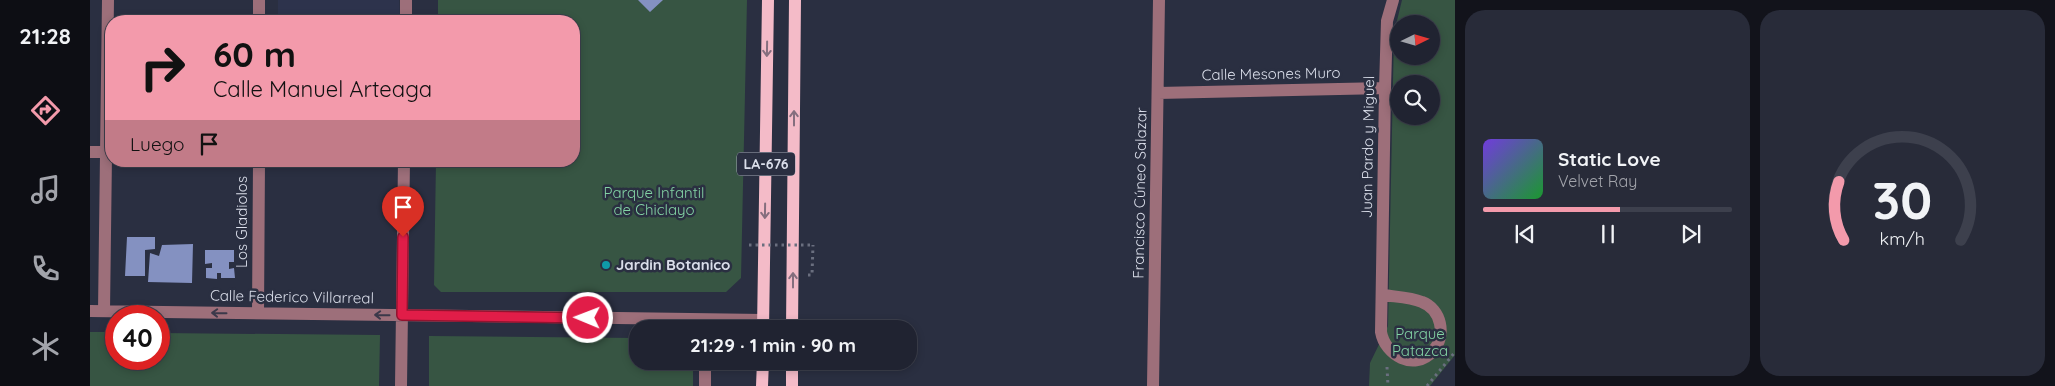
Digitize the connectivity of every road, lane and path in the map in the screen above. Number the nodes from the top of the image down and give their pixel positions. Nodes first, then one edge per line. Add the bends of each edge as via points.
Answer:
1 (108, 0) edge
2 (259, 0) edge
3 (406, 0) edge
4 (768, 0) edge
5 (795, 0) edge
6 (1159, 0) edge
7 (1393, 0) edge
8 (108, 15) edge
9 (259, 15) edge
10 (406, 15) edge
11 (1385, 88) junction
12 (1158, 93) junction
13 (90, 152) edge
14 (105, 152) edge
15 (106, 167) edge
16 (258, 167) edge
17 (404, 167) edge
18 (749, 245) dead end
19 (812, 275) dead end
20 (1383, 295) junction
21 (90, 311) edge
22 (104, 311) junction
23 (258, 313) junction
24 (402, 315) junction
25 (763, 320) edge
26 (792, 320) edge
27 (629, 322) edge
28 (1455, 352) edge
29 (705, 370) edge
30 (763, 370) edge
31 (792, 370) edge
32 (401, 386) edge
33 (706, 386) edge
34 (762, 386) edge
35 (792, 386) edge
36 (1154, 386) edge
37 (1427, 386) edge

1 - 8 street
2 - 9 street
3 - 10 street
4 -> 25 main road, LA-676
26 -> 5 main road, LA-676
6 - 12 street, Francisco Cúneo Salazar
7 - 11 street, Juan Pardo y Miguel via 1387,22
11 - 12 street, Calle Mesones Muro
11 - 20 street, Juan Pardo y Miguel
12 - 36 street, Francisco Cúneo Salazar
13 - 14 street
15 - 22 street
16 - 23 street, Los Gladiolos
17 - 24 street
18 - 19 path, bridge via 813,246
20 - 20 street, Juan Pardo y Miguel via 1414,300 1431,307 1441,327 1433,351 1417,360 1406,360 1387,349 1381,332
21 - 22 street, Calle Federico Villarreal
23 -> 22 street, Calle Federico Villarreal
24 -> 23 street, Calle Federico Villarreal
24 - 27 street, Calle Federico Villarreal
24 - 32 street
28 - 37 path
29 - 33 street
30 - 34 main road
31 - 35 main road

